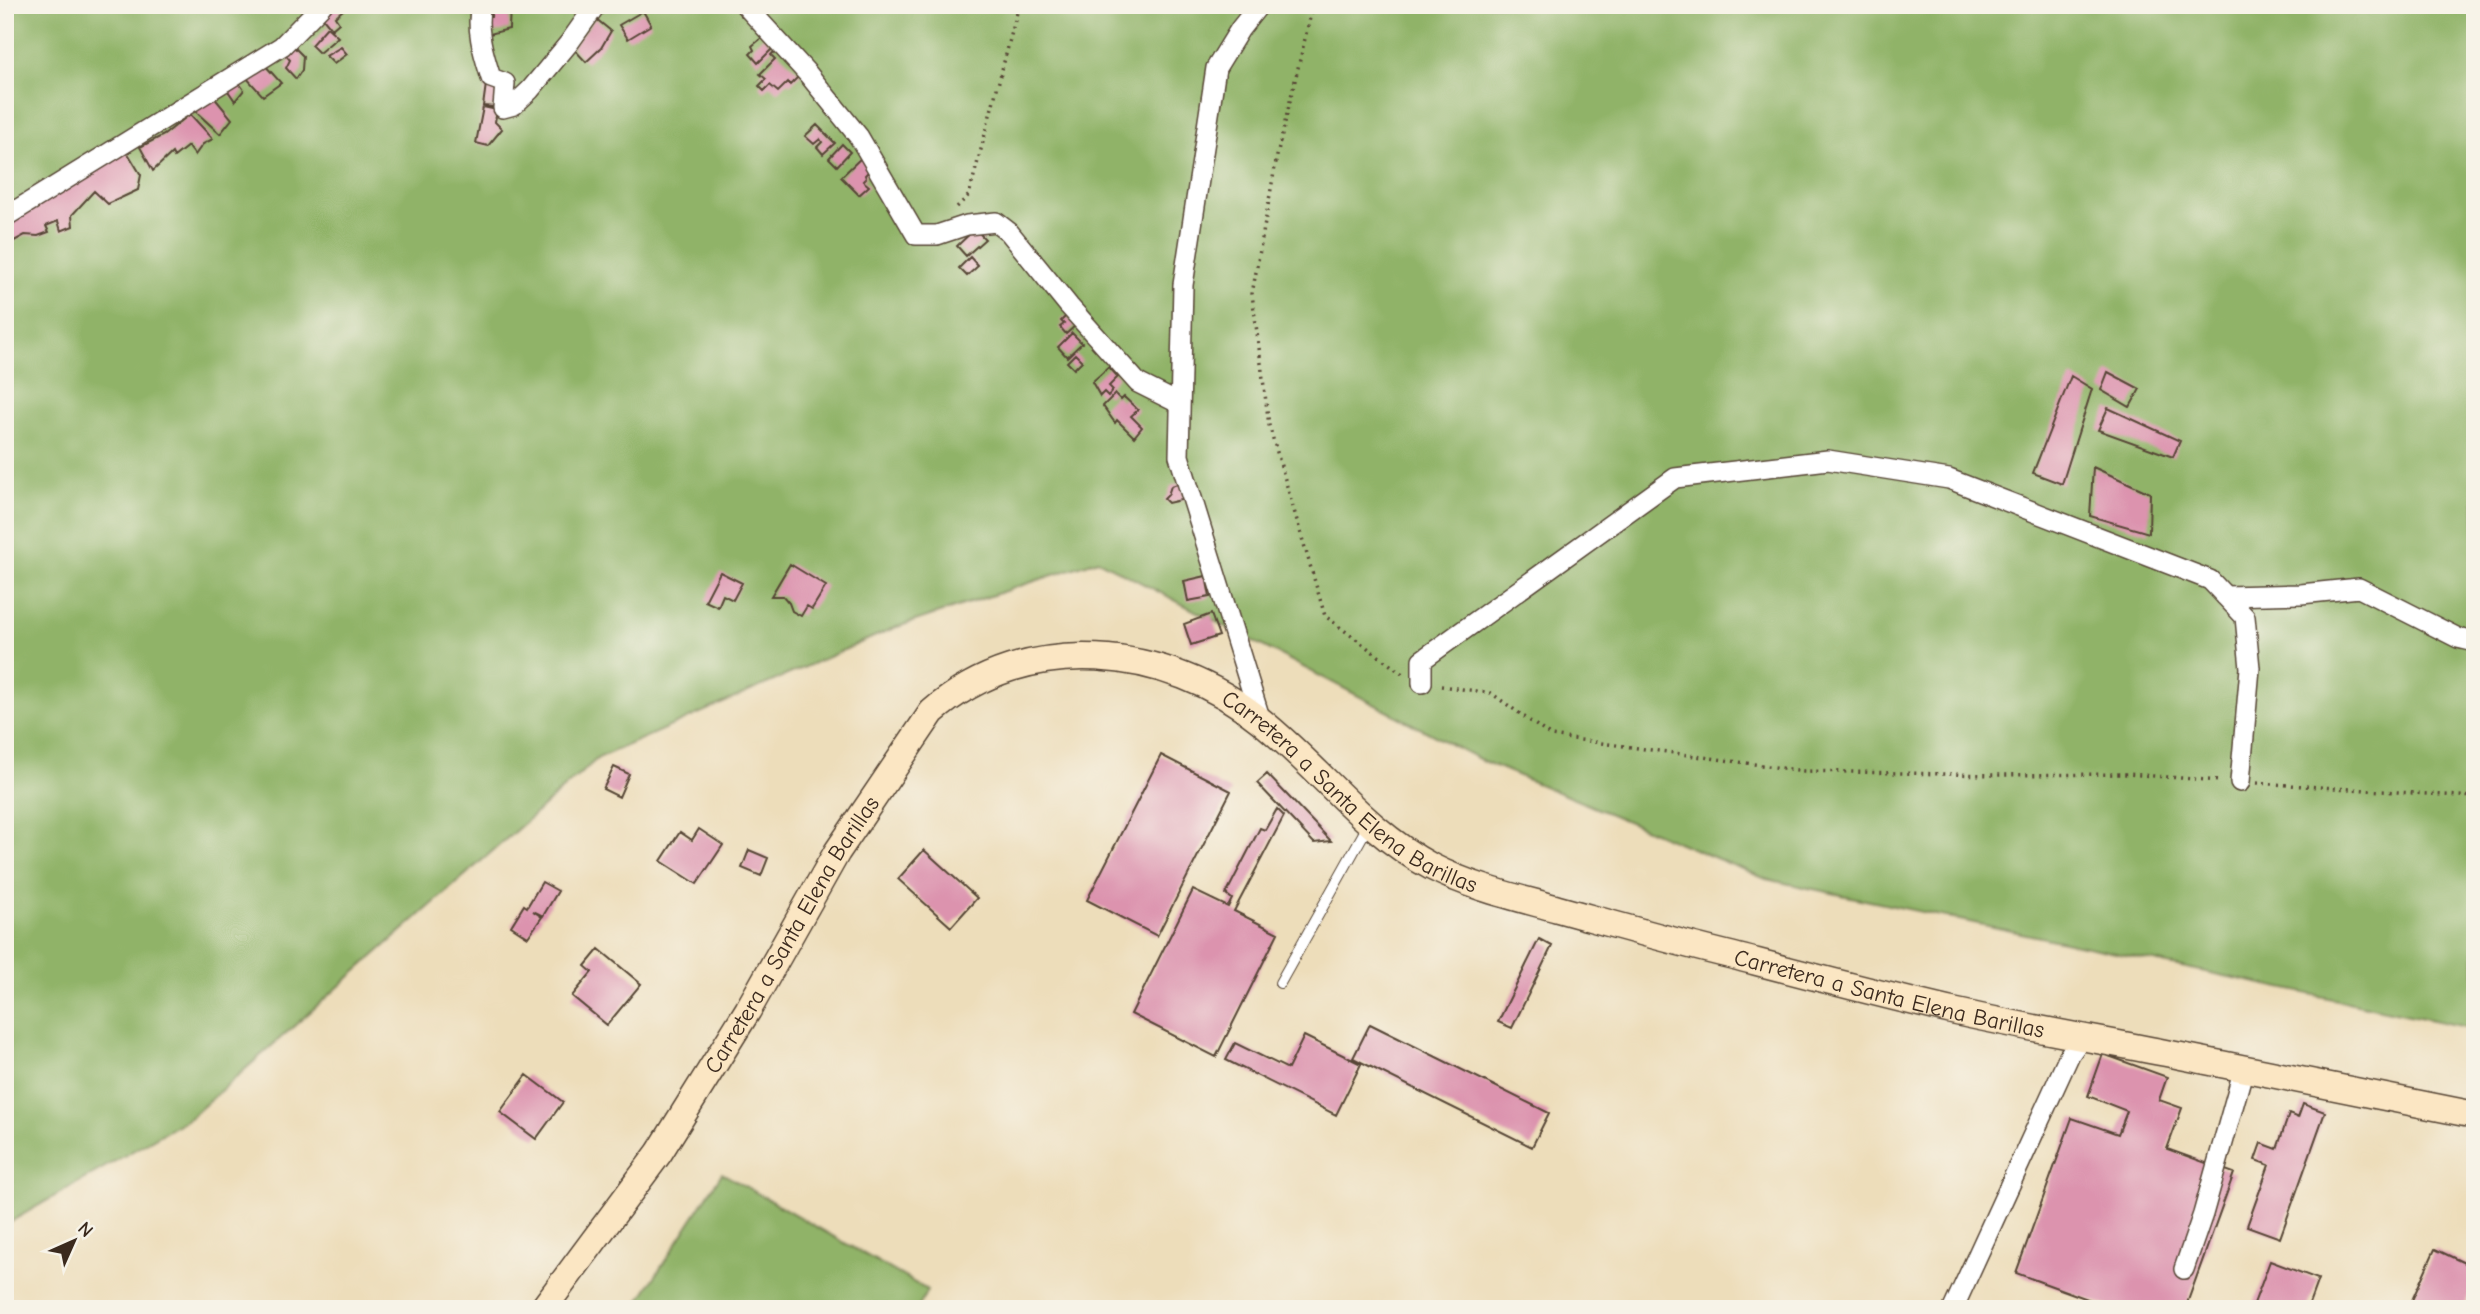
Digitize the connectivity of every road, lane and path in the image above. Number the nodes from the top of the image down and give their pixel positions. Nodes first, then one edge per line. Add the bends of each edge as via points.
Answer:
1 (322, 5) edge
2 (481, 5) edge
3 (596, 5) edge
4 (745, 5) edge
5 (1019, 5) edge
6 (1259, 5) edge
7 (1313, 5) edge
8 (953, 211) dead end
9 (5, 217) edge
10 (1180, 404) junction
11 (2225, 596) junction
12 (2475, 642) edge
13 (1422, 683) junction
14 (1261, 721) junction
15 (2240, 782) junction
16 (2475, 797) edge
17 (1370, 824) junction
18 (1280, 983) dead end
19 (2082, 1037) junction
20 (2244, 1068) junction
21 (2475, 1115) edge
22 (2184, 1269) dead end
23 (543, 1309) edge
24 (1953, 1309) edge

1 - 9 street via 282,46
2 - 3 street via 481,47 491,78 505,83 503,108 514,105 530,90
4 - 10 street via 859,137 916,235 996,222 1138,383
5 - 8 path via 969,195
6 - 10 street via 1216,68 1183,285
7 - 13 path via 1277,156 1252,294 1269,425 1325,616 1413,682
10 - 14 street via 1179,456
11 - 12 street via 2359,588 2458,638
11 - 13 street via 2210,580 1949,479 1828,460 1675,478 1422,660
11 - 15 street via 2245,617 2250,668
13 - 15 path via 1490,693 1550,736 1804,771 2127,774
14 - 17 main road, Carretera a Santa Elena Barillas
14 - 23 main road, Carretera a Santa Elena Barillas via 1180,672 1119,658 1075,656 1034,662 986,678 954,694 932,712 837,852 748,1010 659,1153
15 - 16 path
17 - 18 lane
17 - 19 main road, Carretera a Santa Elena Barillas via 1433,867 1477,886 1954,1011
19 - 20 main road, Carretera a Santa Elena Barillas
19 - 24 street via 2070,1054
20 - 21 main road, Carretera a Santa Elena Barillas
20 - 22 street

